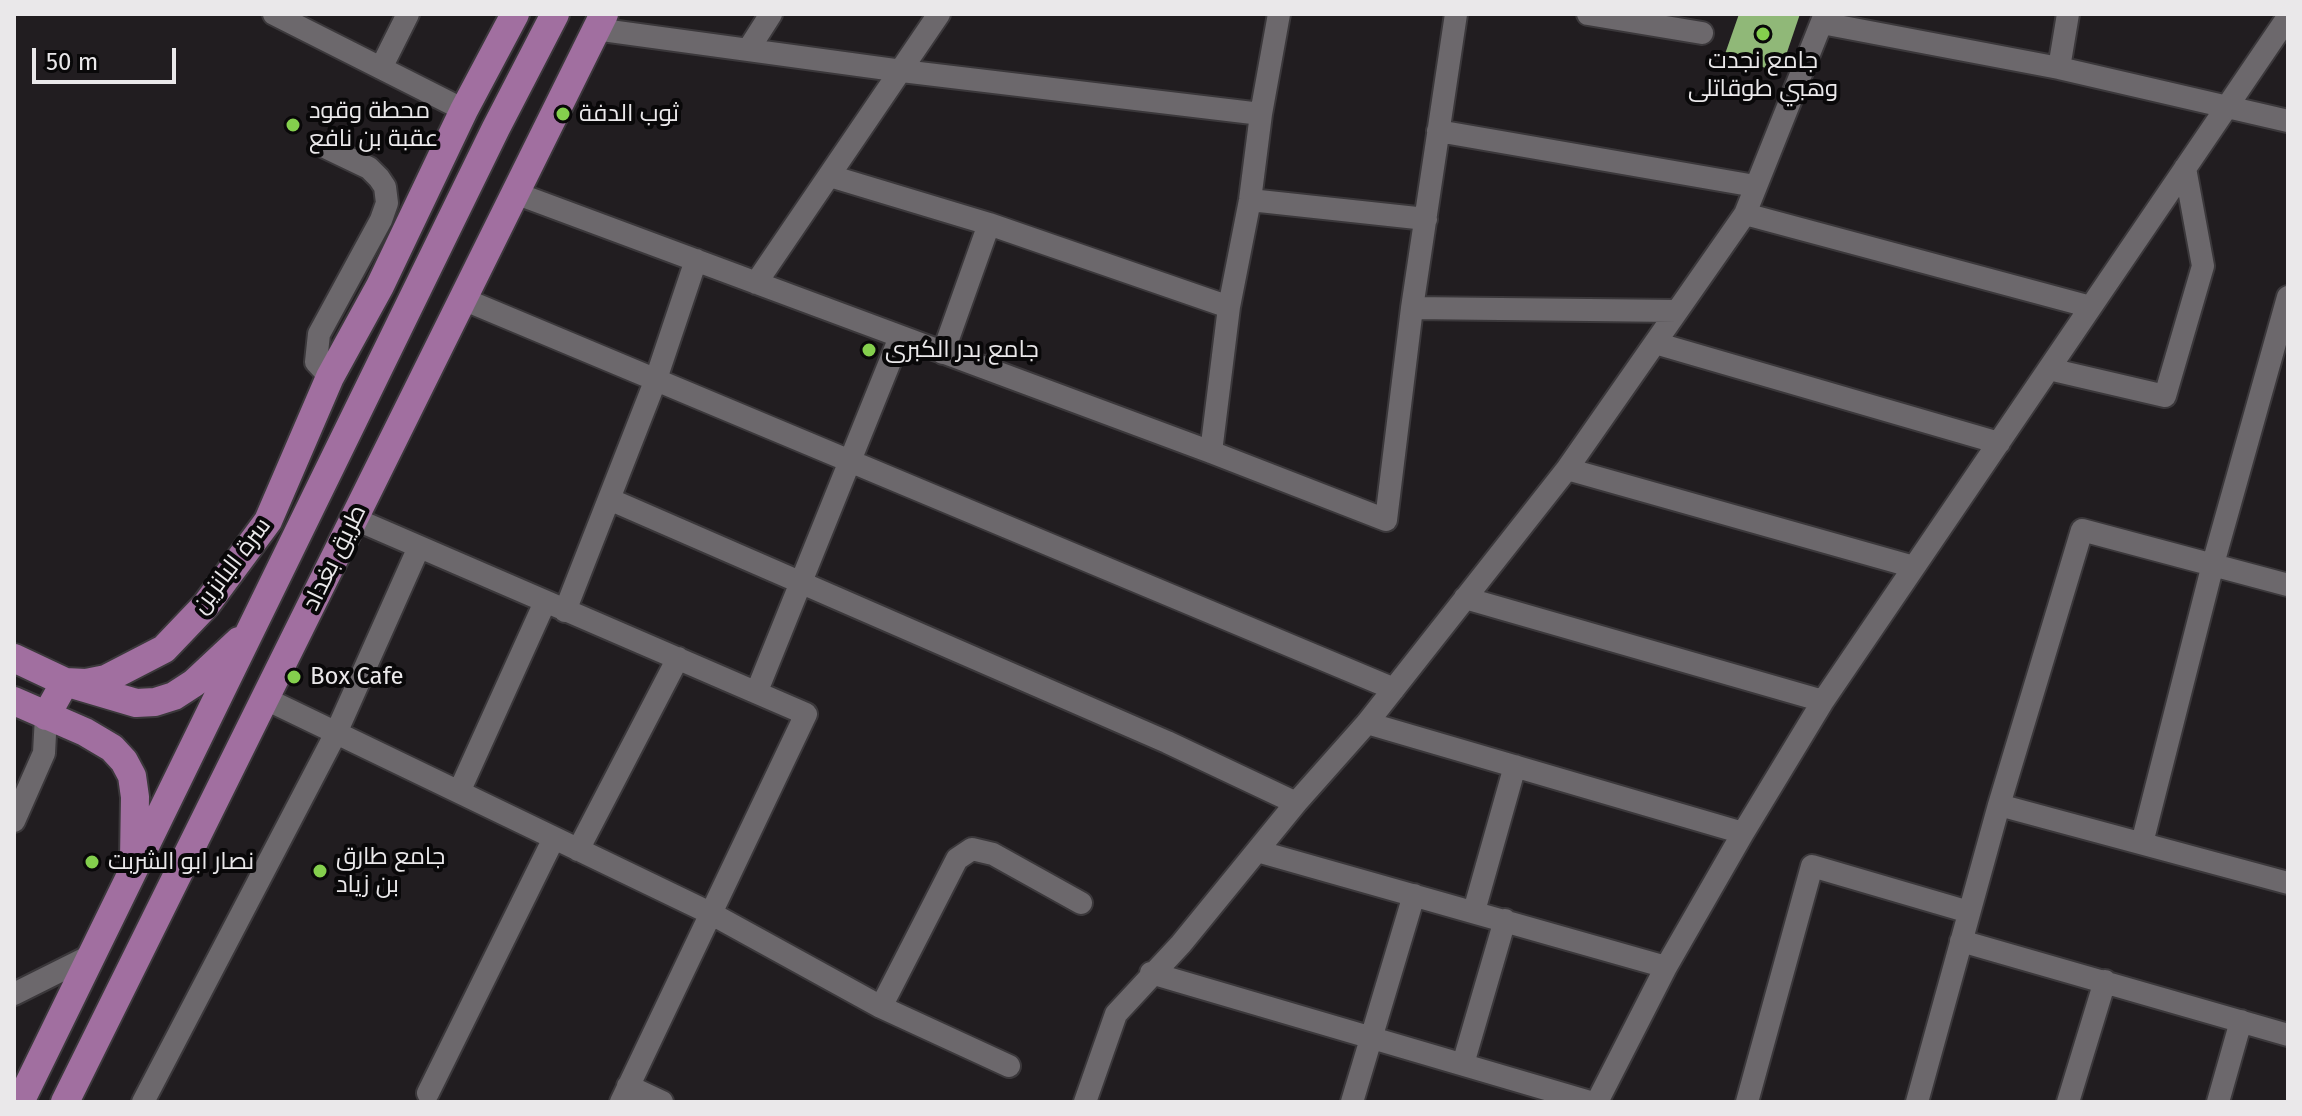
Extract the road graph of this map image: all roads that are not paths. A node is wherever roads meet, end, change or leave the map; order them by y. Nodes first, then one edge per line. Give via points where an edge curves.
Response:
1 (274, 14) edge
2 (408, 14) edge
3 (515, 14) edge
4 (555, 14) edge
5 (771, 14) edge
6 (939, 14) edge
7 (1279, 14) edge
8 (1456, 14) edge
9 (1588, 14) edge
10 (2068, 14) edge
11 (2288, 17) edge
12 (1823, 19) edge
13 (600, 22) edge
14 (1702, 33) dead end
15 (748, 50) junction
16 (493, 54) junction
17 (526, 67) junction
18 (381, 68) junction
19 (2059, 68) junction
20 (902, 71) junction
21 (2227, 105) junction
22 (1261, 114) junction
23 (461, 116) junction
24 (2288, 121) edge
25 (1438, 131) junction
26 (323, 146) dead end
27 (2185, 168) junction
28 (830, 176) junction
29 (1755, 186) junction
30 (515, 193) junction
31 (1250, 200) junction
32 (1745, 214) junction
33 (1426, 219) junction
34 (989, 224) junction
35 (696, 260) junction
36 (756, 283) junction
37 (2288, 297) edge
38 (463, 299) junction
39 (1229, 307) junction
40 (2091, 307) junction
41 (1412, 308) junction
42 (1677, 311) junction
43 (900, 337) junction
44 (1655, 343) junction
45 (943, 353) junction
46 (2049, 369) junction
47 (330, 377) junction
48 (656, 379) junction
49 (1999, 443) junction
50 (1211, 452) junction
51 (851, 460) junction
52 (1567, 469) junction
53 (609, 499) junction
54 (355, 519) junction
55 (419, 547) junction
56 (2213, 564) junction
57 (1914, 567) junction
58 (802, 583) junction
59 (2288, 585) edge
60 (1465, 598) junction
61 (555, 606) junction
62 (254, 627) junction
63 (14, 658) edge
64 (678, 658) junction
65 (65, 682) junction
66 (1394, 689) junction
67 (757, 691) junction
68 (266, 699) junction
69 (14, 701) edge
70 (1823, 701) junction
71 (46, 716) junction
72 (1367, 723) junction
73 (336, 733) junction
74 (1515, 766) junction
75 (459, 792) junction
76 (1296, 803) junction
77 (1999, 805) junction
78 (14, 821) edge
79 (1743, 833) junction
80 (554, 838) junction
81 (2142, 843) junction
82 (578, 850) junction
83 (1257, 851) junction
84 (134, 869) junction
85 (2286, 876) edge
86 (1414, 895) junction
87 (1081, 903) dead end
88 (1474, 911) junction
89 (1969, 912) junction
90 (712, 914) junction
91 (1505, 920) junction
92 (1961, 941) junction
93 (92, 955) junction
94 (1666, 967) junction
95 (1151, 973) junction
96 (2105, 981) junction
97 (14, 994) edge
98 (881, 1007) junction
99 (2241, 1021) junction
100 (2288, 1035) edge
101 (1372, 1037) junction
102 (1463, 1064) junction
103 (1009, 1066) dead end
104 (428, 1093) dead end
105 (625, 1094) edge
106 (1090, 1101) edge
107 (20, 1102) edge
108 (65, 1102) edge
109 (143, 1102) edge
110 (662, 1102) edge
111 (1352, 1102) edge
112 (1590, 1102) edge
113 (1597, 1102) edge
114 (1747, 1102) edge
115 (1917, 1102) edge
116 (2068, 1102) edge
117 (2218, 1102) edge

1 - 18 street
2 - 18 street
3 - 16 main road, سرة البانزين
4 - 17 main road, طريق بغداد
5 - 15 street
6 - 20 street
7 - 22 street
8 - 25 street
9 - 14 street
10 - 19 street
11 - 21 street
12 - 19 street
12 - 29 street
13 - 15 street
13 - 30 main road, طريق بغداد
15 - 20 street
16 - 17 main road
16 - 23 main road, سرة البانزين
17 - 62 main road, طريق بغداد
18 - 23 street
19 - 21 street
20 - 22 street
20 - 28 street
21 - 24 street
21 - 27 street
22 - 31 street
23 - 47 main road, سرة البانزين
25 - 29 street
25 - 33 street
26 - 47 street via 369,168 385,187 387,203 319,334 316,362
27 - 40 street
27 - 46 street via 2203,266 2165,396
28 - 34 street
28 - 36 street
29 - 32 street
30 - 35 street
30 - 38 main road, طريق بغداد
31 - 33 street
31 - 39 street
32 - 40 street
32 - 42 street
33 - 41 street
34 - 39 street
34 - 45 street
35 - 36 street
35 - 48 street
36 - 43 street
37 - 56 street
38 - 48 street
38 - 54 main road, طريق بغداد
39 - 50 street
40 - 46 street
41 - 42 street
41 - 50 street via 1386,520
42 - 44 street
43 - 45 street
43 - 51 street
44 - 49 street
44 - 52 street
45 - 50 street
46 - 49 street
47 - 65 main road, سرة البانزين via 268,521 206,605 164,649 130,669 106,679
48 - 51 street
48 - 53 street
49 - 57 street
51 - 58 street
51 - 66 street
52 - 57 street
52 - 60 street
53 - 58 street
53 - 61 street
54 - 55 street
54 - 68 main road, طريق بغداد
55 - 61 street
55 - 73 street
56 - 59 street
56 - 77 street via 2082,530
56 - 81 street
57 - 70 street
58 - 67 street
58 - 76 street
60 - 66 street
60 - 70 street
61 - 64 street
61 - 75 street
62 - 65 main road via 194,683 155,702 136,703
62 - 84 main road, طريق بغداد
63 - 65 main road
64 - 67 street
64 - 82 street
65 - 71 main road
66 - 72 street
67 - 90 street via 806,714
68 - 73 street
68 - 108 main road, طريق بغداد
69 - 71 main road
70 - 79 street
71 - 78 street via 44,753
71 - 84 main road via 85,732 124,761 135,797
72 - 74 street
72 - 76 street
73 - 75 street
73 - 109 street
74 - 79 street
74 - 88 street
75 - 80 street
76 - 83 street
77 - 81 street
77 - 89 street
79 - 94 street
80 - 82 street
80 - 104 street
81 - 85 street
82 - 90 street
83 - 86 street
83 - 95 street
84 - 93 main road, طريق بغداد
86 - 88 street
86 - 101 street
87 - 98 street via 993,854 972,849 957,859
88 - 91 street
89 - 92 street
89 - 114 street via 1812,866
90 - 98 street
90 - 105 street
91 - 94 street
91 - 102 street
92 - 96 street
92 - 115 street
93 - 97 street
93 - 107 main road, طريق بغداد
94 - 113 street
95 - 101 street
95 - 106 street via 1116,1014
96 - 99 street
96 - 116 street
98 - 103 street
99 - 100 street
99 - 117 street
101 - 102 street
101 - 111 street
102 - 112 street
105 - 110 street

